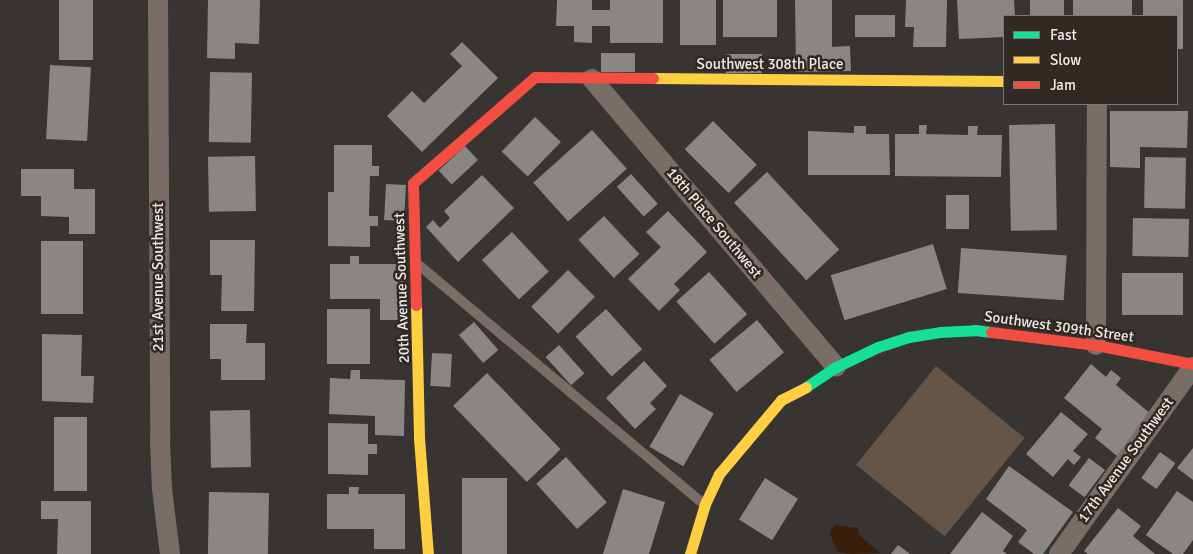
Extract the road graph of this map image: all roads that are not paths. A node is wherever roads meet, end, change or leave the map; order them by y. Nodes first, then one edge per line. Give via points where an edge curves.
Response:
1 (158, 0) edge
2 (535, 77) joint
3 (592, 78) junction
4 (1003, 81) edge
5 (1098, 105) edge
6 (416, 264) junction
7 (1096, 346) junction
8 (1193, 365) edge
9 (836, 367) junction
10 (705, 504) junction
11 (170, 554) edge
12 (428, 554) edge
13 (690, 554) edge
14 (1059, 554) edge

1 - 11 street, 21st Avenue Southwest via 160,440
2 - 3 street, Southwest 308th Place
2 - 6 street, 20th Avenue Southwest via 413,183
3 - 4 street, Southwest 308th Place
3 - 9 street, 18th Place Southwest
5 - 7 street
6 - 10 lane
6 - 12 street, 20th Avenue Southwest via 419,438
7 - 8 street, Southwest 309th Street
7 - 9 street, Southwest 309th Street via 1006,333 940,332 878,347
8 - 14 street, 17th Avenue Southwest
9 - 10 street, Southwest 309th Street via 781,400 719,474
10 - 13 street, Southwest 309th Street

